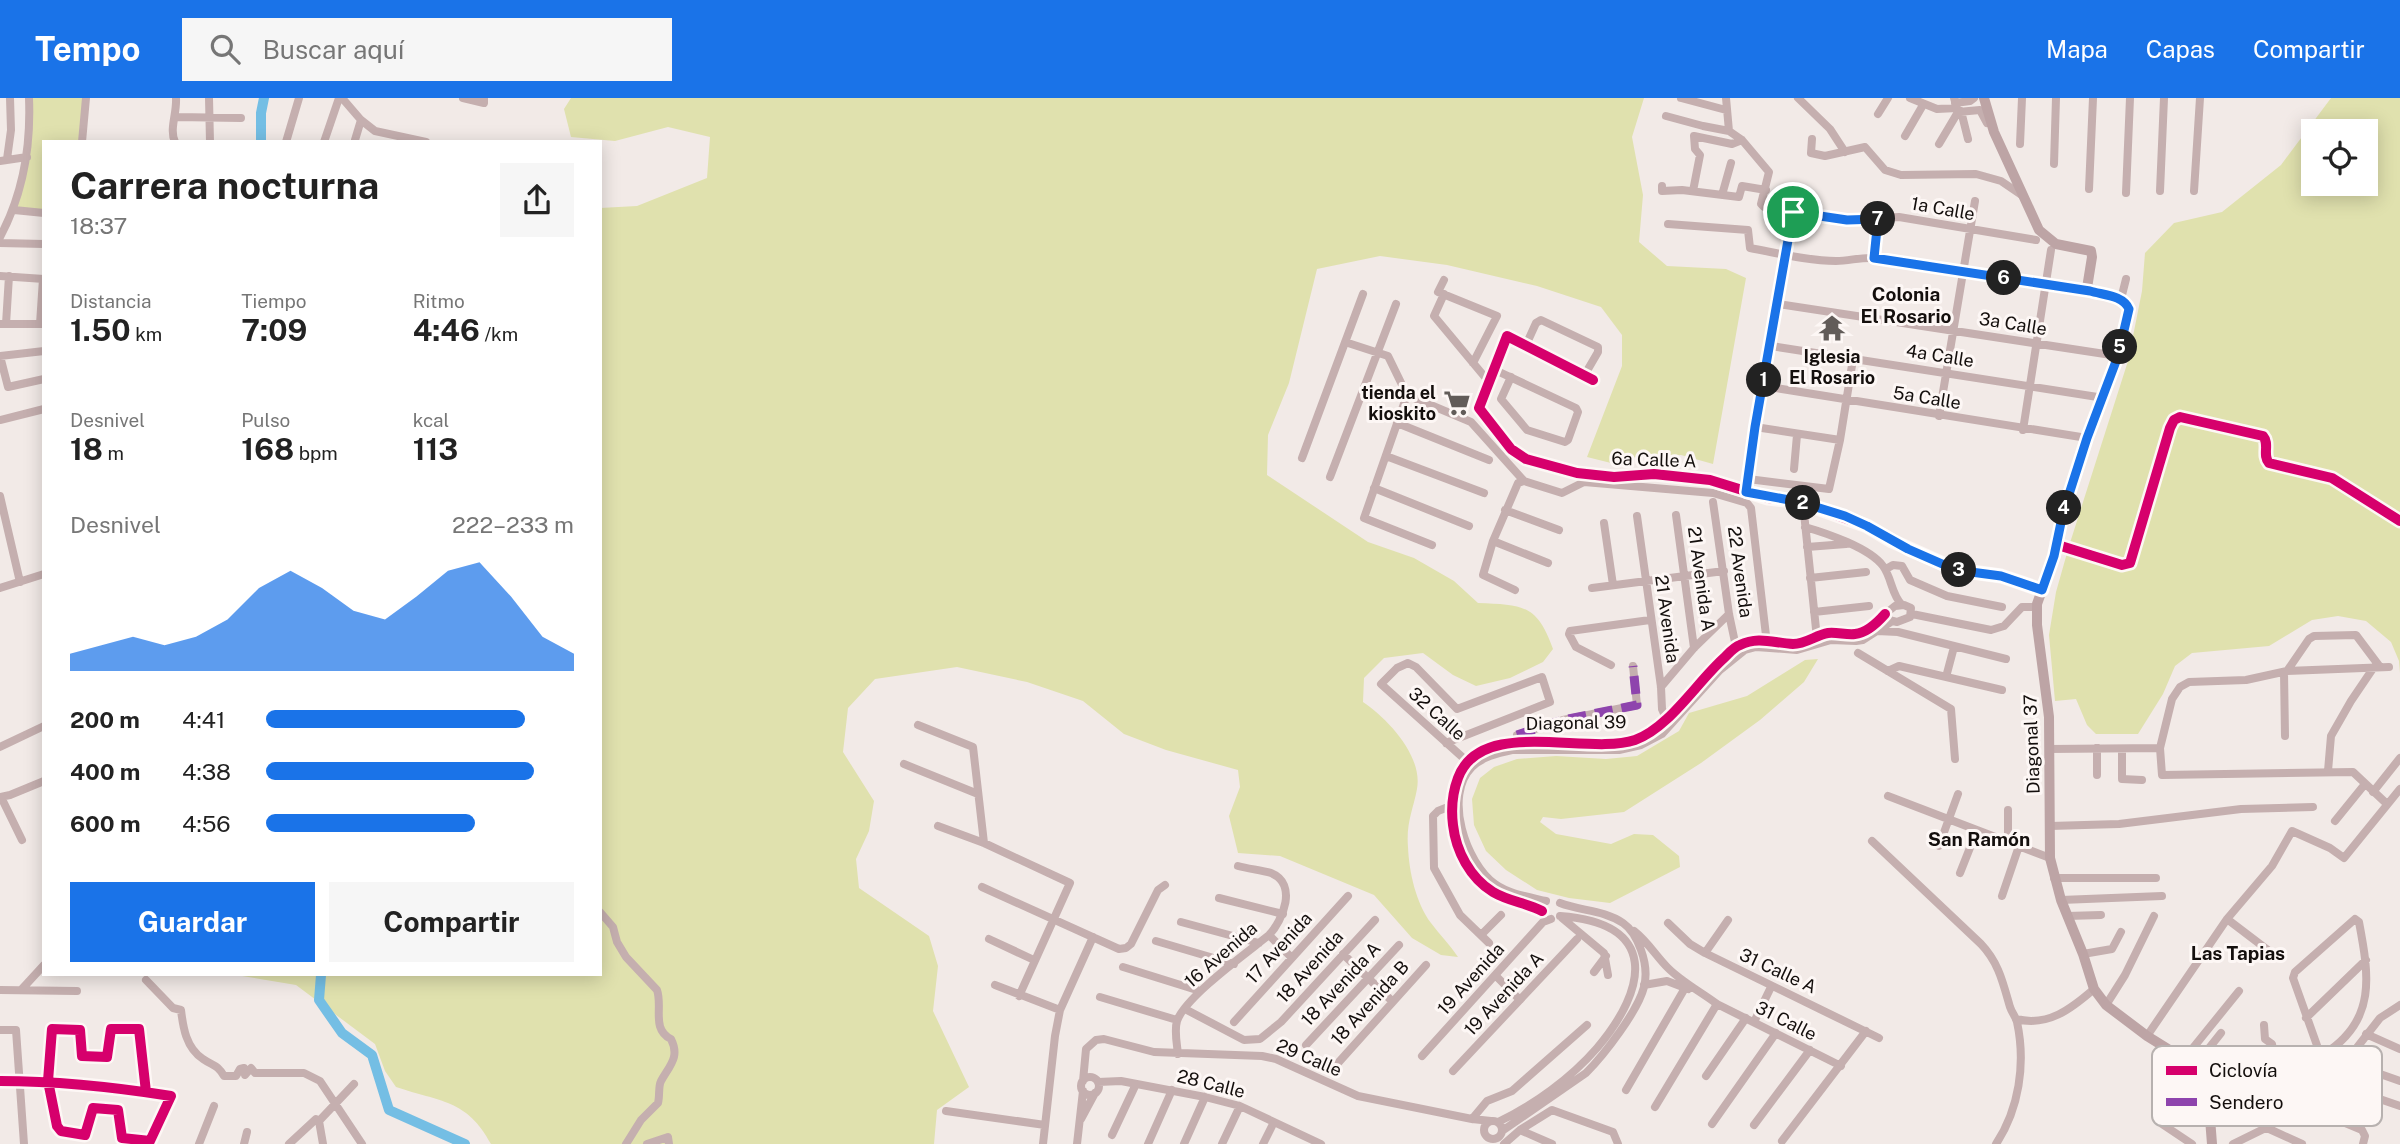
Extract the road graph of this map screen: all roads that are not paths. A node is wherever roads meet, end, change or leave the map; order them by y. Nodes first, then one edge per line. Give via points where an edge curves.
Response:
1 (10, 98) edge
2 (29, 98) edge
3 (86, 98) edge
4 (176, 98) edge
5 (209, 98) edge
6 (299, 98) edge
7 (340, 98) edge
8 (463, 98) edge
9 (484, 98) edge
10 (1681, 98) edge
11 (1726, 98) edge
12 (1798, 98) edge
13 (1888, 98) edge
14 (1910, 98) edge
15 (1974, 98) edge
16 (1984, 98) edge
17 (2022, 98) edge
18 (2056, 98) edge
19 (2093, 98) edge
20 (2130, 98) edge
21 (2164, 98) edge
22 (2200, 98) edge
23 (1923, 105) junction
24 (1957, 106) edge
25 (1726, 110) junction
26 (1878, 114) dead end
27 (209, 116) junction
28 (1666, 116) dead end
29 (176, 117) junction
30 (241, 118) dead end
31 (361, 120) junction
32 (1992, 127) junction
33 (1729, 131) junction
34 (1905, 136) dead end
35 (396, 139) edge
36 (1812, 139) dead end
37 (1968, 139) dead end
38 (82, 140) edge
39 (174, 140) edge
40 (210, 140) edge
41 (287, 140) edge
42 (325, 140) edge
43 (355, 140) dead end
44 (1742, 140) junction
45 (1939, 144) dead end
46 (2020, 144) dead end
47 (1845, 152) junction
48 (27, 157) junction
49 (4, 160) edge
50 (1731, 163) dead end
51 (2054, 164) dead end
52 (1662, 186) dead end
53 (2089, 189) dead end
54 (1766, 190) junction
55 (1693, 191) junction
56 (2160, 191) dead end
57 (2194, 191) dead end
58 (2126, 192) dead end
59 (1722, 195) junction
60 (2025, 198) junction
61 (1975, 201) dead end
62 (15, 210) junction
63 (1793, 212) junction
64 (42, 213) edge
65 (1878, 219) junction
66 (1668, 224) dead end
67 (1971, 230) junction
68 (0, 240) edge
69 (2036, 240) dead end
70 (42, 244) edge
71 (2051, 250) dead end
72 (1786, 255) junction
73 (1874, 258) junction
74 (1964, 272) junction
75 (4, 276) edge
76 (42, 279) edge
77 (2126, 279) dead end
78 (1444, 280) dead end
79 (2046, 285) junction
80 (2090, 291) junction
81 (1363, 294) dead end
82 (1444, 294) junction
83 (2121, 299) junction
84 (1396, 304) dead end
85 (1778, 304) junction
86 (3, 324) edge
87 (42, 324) edge
88 (1952, 330) junction
89 (1345, 341) junction
90 (2036, 344) junction
91 (1526, 345) junction
92 (1771, 345) junction
93 (42, 351) edge
94 (1378, 352) junction
95 (0, 356) edge
96 (2118, 356) junction
97 (1853, 359) junction
98 (1473, 363) junction
99 (1495, 370) junction
100 (1947, 373) junction
101 (1584, 376) junction
102 (1511, 377) junction
103 (42, 379) edge
104 (1593, 380) dead end
105 (1489, 382) junction
106 (1763, 386) junction
107 (2030, 387) junction
108 (1407, 395) junction
109 (2104, 398) junction
110 (1847, 401) junction
111 (42, 410) edge
112 (1939, 415) junction
113 (0, 420) edge
114 (1397, 423) junction
115 (1755, 427) junction
116 (2023, 430) junction
117 (1797, 435) junction
118 (2087, 438) junction
119 (1840, 440) junction
120 (1386, 456) junction
121 (1302, 458) dead end
122 (1489, 460) dead end
123 (1794, 469) dead end
124 (1330, 477) dead end
125 (1748, 479) junction
126 (1524, 481) junction
127 (1374, 488) junction
128 (1746, 492) junction
129 (1484, 493) dead end
130 (0, 496) edge
131 (1713, 502) dead end
132 (1505, 510) junction
133 (1804, 513) dead end
134 (1676, 515) dead end
135 (1637, 516) dead end
136 (2400, 521) edge
137 (1604, 523) dead end
138 (1469, 526) dead end
139 (1805, 527) junction
140 (1559, 530) dead end
141 (1493, 541) junction
142 (2057, 542) junction
143 (1849, 544) junction
144 (1432, 545) dead end
145 (1807, 547) junction
146 (1548, 563) dead end
147 (1886, 570) junction
148 (1724, 571) junction
149 (1866, 572) dead end
150 (42, 576) edge
151 (1684, 577) junction
152 (1810, 578) junction
153 (20, 582) junction
154 (1645, 582) junction
155 (1613, 585) junction
156 (0, 588) edge
157 (1592, 588) dead end
158 (1515, 590) dead end
159 (2042, 590) junction
160 (1902, 605) junction
161 (1869, 606) dead end
162 (2002, 607) dead end
163 (2037, 607) junction
164 (1814, 612) junction
165 (1887, 612) junction
166 (1729, 614) junction
167 (1907, 618) junction
168 (1650, 620) junction
169 (1891, 622) junction
170 (1815, 629) dead end
171 (1877, 631) junction
172 (1895, 632) junction
173 (1907, 634) junction
174 (1768, 644) junction
175 (1736, 647) junction
176 (1954, 647) junction
177 (1694, 648) junction
178 (1858, 653) dead end
179 (2006, 659) dead end
180 (1611, 665) dead end
181 (1633, 666) dead end
182 (2381, 667) junction
183 (1888, 671) junction
184 (2285, 671) junction
185 (1946, 677) junction
186 (1661, 687) junction
187 (2002, 690) dead end
188 (1669, 721) junction
189 (918, 725) dead end
190 (42, 727) edge
191 (1539, 728) junction
192 (1517, 735) dead end
193 (2285, 736) dead end
194 (1541, 742) junction
195 (1446, 743) junction
196 (0, 747) edge
197 (2049, 748) junction
198 (2097, 748) junction
199 (2122, 748) junction
200 (2160, 748) junction
201 (2400, 758) edge
202 (1955, 759) dead end
203 (904, 764) dead end
204 (1470, 764) junction
205 (2329, 771) junction
206 (2097, 775) dead end
207 (2142, 780) dead end
208 (42, 782) edge
209 (2365, 784) junction
210 (2400, 789) edge
211 (2373, 792) junction
212 (978, 794) junction
213 (1958, 794) dead end
214 (1888, 796) dead end
215 (0, 797) edge
216 (2387, 804) junction
217 (1455, 805) junction
218 (2313, 807) dead end
219 (2008, 810) dead end
220 (1949, 819) junction
221 (2335, 821) dead end
222 (938, 826) dead end
223 (2050, 826) junction
224 (1977, 830) junction
225 (22, 840) dead end
226 (1872, 841) dead end
227 (2008, 841) junction
228 (984, 843) junction
229 (1939, 846) dead end
230 (2019, 846) junction
231 (2050, 858) junction
232 (1238, 866) dead end
233 (1960, 873) dead end
234 (2054, 878) junction
235 (2156, 878) dead end
236 (1165, 886) dead end
237 (982, 887) dead end
238 (1348, 896) dead end
239 (2002, 896) dead end
240 (2162, 896) dead end
241 (1219, 898) dead end
242 (2061, 900) junction
243 (1546, 901) junction
244 (1560, 903) junction
245 (602, 914) edge
246 (1283, 914) junction
247 (1501, 915) dead end
248 (2101, 915) dead end
249 (2067, 916) junction
250 (2154, 916) dead end
251 (1550, 917) junction
252 (2227, 919) junction
253 (1054, 920) junction
254 (1376, 920) dead end
255 (1728, 920) dead end
256 (1181, 922) dead end
257 (1668, 923) dead end
258 (1626, 925) junction
259 (2121, 932) dead end
260 (1269, 935) junction
261 (1481, 935) junction
262 (1093, 937) junction
263 (989, 939) dead end
264 (1577, 939) dead end
265 (1156, 941) dead end
266 (1259, 943) junction
267 (1489, 943) dead end
268 (1399, 945) dead end
269 (1705, 953) junction
270 (1343, 954) junction
271 (2083, 954) junction
272 (2273, 954) dead end
273 (1606, 956) junction
274 (1292, 958) junction
275 (1034, 960) junction
276 (2366, 960) junction
277 (1234, 964) junction
278 (1426, 965) dead end
279 (42, 967) edge
280 (1123, 967) dead end
281 (1594, 972) dead end
282 (1495, 975) junction
283 (1608, 975) dead end
284 (1368, 978) junction
285 (146, 980) dead end
286 (995, 985) dead end
287 (1644, 985) junction
288 (1771, 987) junction
289 (1685, 988) junction
290 (21, 989) junction
291 (2094, 989) junction
292 (0, 990) edge
293 (77, 990) dead end
294 (2239, 990) dead end
295 (1200, 991) junction
296 (1019, 996) junction
297 (1100, 997) dead end
298 (1520, 1000) junction
299 (1392, 1001) junction
300 (1717, 1004) junction
301 (2106, 1005) junction
302 (2399, 1007) edge
303 (1185, 1009) junction
304 (1060, 1010) junction
305 (2016, 1018) junction
306 (2306, 1018) junction
307 (1177, 1020) junction
308 (1750, 1020) junction
309 (1234, 1022) dead end
310 (1587, 1025) dead end
311 (2264, 1025) dead end
312 (0, 1030) edge
313 (1866, 1031) junction
314 (2350, 1031) junction
315 (1776, 1033) junction
316 (2221, 1033) dead end
317 (2366, 1034) junction
318 (2147, 1036) junction
319 (1879, 1038) dead end
320 (1306, 1045) dead end
321 (2163, 1046) edge
322 (2194, 1046) edge
323 (2210, 1046) edge
324 (2272, 1046) edge
325 (2317, 1046) edge
326 (2333, 1046) edge
327 (2356, 1046) edge
328 (2357, 1046) edge
329 (2400, 1049) edge
330 (1810, 1050) junction
331 (1178, 1054) junction
332 (1422, 1056) dead end
333 (1085, 1058) junction
334 (1338, 1063) dead end
335 (1841, 1066) junction
336 (1453, 1071) dead end
337 (2382, 1075) edge
338 (1706, 1076) dead end
339 (0, 1081) edge
340 (21, 1081) junction
341 (48, 1081) junction
342 (1083, 1081) junction
343 (2400, 1081) edge
344 (354, 1084) dead end
345 (1133, 1084) junction
346 (1097, 1086) junction
347 (1172, 1090) junction
348 (1626, 1090) dead end
349 (1083, 1091) junction
350 (146, 1092) junction
351 (1205, 1097) junction
352 (2382, 1100) edge
353 (335, 1102) junction
354 (1484, 1104) junction
355 (214, 1106) dead end
356 (1240, 1106) junction
357 (2400, 1106) edge
358 (1655, 1107) dead end
359 (946, 1111) dead end
360 (1472, 1119) junction
361 (319, 1121) junction
362 (1080, 1122) junction
363 (1274, 1122) junction
364 (1712, 1124) dead end
365 (1045, 1125) junction
366 (1754, 1125) dead end
367 (2165, 1126) edge
368 (2212, 1126) edge
369 (2271, 1126) edge
370 (2352, 1126) edge
371 (2267, 1128) junction
372 (1520, 1130) junction
373 (1498, 1131) edge
374 (247, 1132) dead end
375 (2255, 1133) junction
376 (1112, 1135) dead end
377 (1485, 1137) edge
378 (1301, 1140) edge
379 (1617, 1140) edge
380 (1782, 1141) dead end
381 (24, 1144) edge
382 (199, 1144) edge
383 (244, 1144) edge
384 (289, 1144) edge
385 (323, 1144) edge
386 (362, 1144) edge
387 (626, 1144) edge
388 (647, 1144) edge
389 (669, 1144) edge
390 (1043, 1144) edge
391 (1077, 1144) edge
392 (1148, 1144) edge
393 (1184, 1144) edge
394 (1222, 1144) edge
395 (1262, 1144) edge
396 (1321, 1144) edge
397 (1552, 1144) edge
398 (1996, 1144) edge
399 (2192, 1144) edge
400 (2213, 1144) edge
401 (2233, 1144) edge
402 (2242, 1144) edge
403 (2302, 1144) edge
404 (2363, 1144) edge

1 - 49 street via 11,130
2 - 48 street
3 - 38 street
4 - 29 street
5 - 27 street
6 - 41 street
7 - 31 street
7 - 42 street
8 - 9 street via 484,103
10 - 25 street
11 - 25 street
12 - 47 street via 1830,129
13 - 26 street
14 - 23 street
15 - 24 street
16 - 32 main road
17 - 46 street
18 - 51 street
19 - 53 street
20 - 58 street
21 - 56 street
22 - 57 street
23 - 24 street via 1949,110
23 - 34 street
24 - 32 street via 1980,110
24 - 37 street
24 - 45 street
25 - 33 street
27 - 29 street
27 - 30 street
27 - 40 street
28 - 33 street
29 - 39 street
31 - 35 street
31 - 43 street
32 - 60 main road
33 - 44 street
36 - 47 street via 1811,153
44 - 54 street via 1769,172
44 - 55 street via 1732,144 1694,136 1700,155
47 - 60 street via 1867,148 1885,170 1900,175 1982,175 2001,181
48 - 49 street
48 - 62 street
50 - 59 street
52 - 55 street via 1662,191
54 - 59 street via 1742,186 1739,197
54 - 63 street, 1a Calle via 1762,206
55 - 59 street
60 - 80 main road via 2044,236 2056,244 2091,251
61 - 67 street
62 - 64 street
62 - 68 street
63 - 65 street, 1a Calle via 1847,220
63 - 72 street
65 - 67 street, 1a Calle via 1899,217
65 - 73 street
66 - 72 street via 1748,230 1750,248
67 - 69 street, 1a Calle
67 - 74 street
68 - 70 street
71 - 79 street
72 - 73 street via 1838,261
72 - 85 street
73 - 74 street
74 - 79 street
74 - 88 street
75 - 76 street
75 - 86 street
77 - 83 street
78 - 82 street via 1438,292
79 - 80 street
79 - 90 street
80 - 83 main road
81 - 89 street
82 - 98 street via 1434,316
82 - 98 street via 1497,316
83 - 96 main road, Diagonal 37 via 2129,309
84 - 94 street
85 - 88 street, 3a Calle
85 - 92 street
86 - 87 street
88 - 90 street, 3a Calle
88 - 100 street
89 - 94 street
89 - 121 street
90 - 96 street, 3a Calle
90 - 107 street
91 - 99 street via 1507,336
91 - 101 street
91 - 101 street via 1541,320 1598,347
92 - 97 street, 4a Calle
92 - 106 street
93 - 95 street
94 - 108 street via 1388,356
94 - 124 street
95 - 103 street via 7,387
96 - 109 main road, Diagonal 37
97 - 100 street, 4a Calle
97 - 110 street
98 - 105 street
99 - 102 street
99 - 105 street
100 - 107 street, 4a Calle
100 - 112 street
101 - 104 street
102 - 102 street via 1576,408 1569,440 1527,429 1501,399
105 - 128 street, 6a Calle A via 1479,408 1511,449 1526,459 1577,473 1710,480
106 - 110 street, 5a Calle
106 - 115 street
107 - 109 street, 4a Calle
107 - 116 street
108 - 114 street
108 - 126 street via 1471,422
109 - 118 main road, Diagonal 37
110 - 112 street, 5a Calle
110 - 119 street
111 - 113 street
112 - 116 street, 5a Calle
114 - 120 street
114 - 122 street
115 - 117 street
115 - 125 street
116 - 118 street, 5a Calle
117 - 119 street
117 - 123 street
118 - 142 main road, Diagonal 37
119 - 125 street via 1831,487
120 - 127 street
120 - 129 street
125 - 128 street
126 - 132 street via 1518,483
126 - 174 street via 1562,493 1584,482 1713,493 1747,503
127 - 138 street
127 - 144 street via 1364,518
128 - 159 street, 6a Calle A via 1845,516 1945,566 2001,576
130 - 153 street
131 - 148 street, 22 Avenida
132 - 140 street
132 - 141 street
133 - 139 street
134 - 151 street, 21 Avenida A
135 - 154 street, 21 Avenida
136 - 142 street via 2332,478 2269,463 2263,436 2177,418 2170,428 2130,563 2122,565
137 - 155 street
139 - 143 street
139 - 145 street
141 - 146 street
141 - 158 street via 1483,575
142 - 159 main road, Diagonal 37
143 - 145 street
143 - 147 street
145 - 152 street
147 - 160 street
147 - 162 street via 1902,566 1910,580 1947,596
147 - 165 street
148 - 151 street
148 - 166 street, 22 Avenida
149 - 152 street
150 - 153 street
151 - 154 street
151 - 177 street, 21 Avenida A
152 - 164 street
153 - 156 street
154 - 155 street
154 - 168 street, 21 Avenida
155 - 157 street
159 - 163 main road, Diagonal 37
160 - 165 street, Diagonal 39
160 - 167 street via 1911,608
161 - 164 street
163 - 167 street via 2022,607 2004,626 1991,631
163 - 197 main road, Diagonal 37
164 - 170 street
165 - 169 street via 1885,619
165 - 174 street, Diagonal 39 via 1855,634 1830,633 1793,644
166 - 175 street, 22 Avenida
166 - 177 street
167 - 169 street
167 - 172 street
167 - 173 street
168 - 180 street via 1570,632 1576,647
168 - 186 street, 21 Avenida
169 - 171 street, Diagonal 39
171 - 172 street
171 - 174 street, Diagonal 39 via 1856,641 1831,640 1797,650
172 - 173 street
173 - 176 street
174 - 175 street, Diagonal 39 via 1754,640
174 - 188 street, Diagonal 39 via 1737,654
175 - 188 street, Diagonal 39 via 1714,666
176 - 179 street
176 - 185 street
177 - 186 street
178 - 183 street
181 - 191 street via 1637,705
182 - 184 street
182 - 184 street via 2356,635 2318,635 2309,639
182 - 205 street via 2351,701 2331,736
183 - 185 street via 1899,666
183 - 202 street via 1951,709
184 - 193 street
184 - 200 street via 2246,680 2200,680 2180,687 2172,699
185 - 187 street
186 - 188 street, 21 Avenida via 1662,709
188 - 194 street, Diagonal 39 via 1630,741
188 - 204 street, Diagonal 39 via 1651,741 1631,748 1511,750
189 - 212 street via 973,747
190 - 196 street
191 - 192 street
191 - 194 street
194 - 204 street, Diagonal 39 via 1495,747
195 - 195 street, 32 Calle via 1381,684 1397,668 1408,663 1416,667 1457,709 1542,677 1550,702
195 - 204 street, 32 Calle
197 - 198 street
197 - 223 main road, Diagonal 37
198 - 199 street
198 - 206 street
199 - 200 street
199 - 207 street via 2122,778
200 - 205 street via 2165,776
201 - 211 street
203 - 212 street
204 - 217 street via 1456,782
205 - 209 street via 2353,772
208 - 215 street
209 - 211 street
209 - 221 street
210 - 216 street
211 - 216 street
212 - 228 street
213 - 220 street
214 - 220 street
215 - 225 street
216 - 252 street via 2344,858 2292,831 2272,866
217 - 243 street via 1466,845 1483,872 1509,891
217 - 251 street via 1458,848 1477,878 1492,891
217 - 261 street via 1435,813 1433,868 1460,915
218 - 223 street
219 - 227 street
220 - 224 street
220 - 229 street
222 - 228 street
223 - 231 main road, Diagonal 37
224 - 227 street
224 - 233 street
226 - 305 street via 1992,955
227 - 230 street
228 - 253 street via 1070,883
230 - 231 street
230 - 239 street
231 - 234 main road, Diagonal 37
232 - 246 street via 1280,879 1286,896
234 - 235 street
234 - 242 main road, Diagonal 37
236 - 262 street via 1158,890 1139,932 1126,948
237 - 253 street
238 - 274 street, 17 Avenida
240 - 242 street
241 - 246 street
242 - 249 main road, Diagonal 37
243 - 244 street, 31 Calle
243 - 251 street
244 - 251 street via 1563,910
244 - 258 street, 31 Calle via 1599,912
245 - 387 street via 626,957 657,990 659,1026 676,1050 660,1082 658,1103
246 - 260 street, 16 Avenida
247 - 261 street
248 - 249 street
249 - 271 main road, Diagonal 37
250 - 301 street
251 - 273 street via 1567,920
251 - 282 street, 19 Avenida
251 - 373 street via 1598,922 1617,931 1634,956 1635,987 1610,1031 1580,1065
252 - 272 street
252 - 318 street
253 - 262 street
253 - 275 street
254 - 270 street, 18 Avenida
255 - 269 street
256 - 266 street
257 - 269 street, 31 Calle A
258 - 287 street via 1644,958
258 - 300 street, 31 Calle via 1646,940 1679,978
259 - 271 street via 2112,949
260 - 266 street, 16 Avenida
260 - 274 street
261 - 267 street
262 - 304 street
263 - 275 street
264 - 298 street, 19 Avenida A
265 - 277 street
266 - 277 street, 16 Avenida
268 - 284 street, 18 Avenida A
269 - 288 street, 31 Calle A
270 - 284 street
270 - 303 street, 18 Avenida via 1260,1039 1244,1040
271 - 291 main road, Diagonal 37
273 - 281 street
273 - 283 street
274 - 309 street, 17 Avenida
275 - 296 street
276 - 306 street
276 - 306 street via 2359,922 2351,920 2295,972 2294,985
276 - 314 street via 2362,1014
277 - 295 street, 16 Avenida
278 - 299 street, 18 Avenida B
279 - 290 street
280 - 295 street
282 - 298 street
282 - 332 street, 19 Avenida
284 - 299 street
284 - 320 street, 18 Avenida A
285 - 353 street via 173,1008 181,1010 188,1044 224,1076 236,1076 244,1068 245,1075 251,1068 255,1073 304,1073 320,1081
286 - 296 street
287 - 289 street, 31 Calle via 1661,981
287 - 373 street via 1640,998 1591,1068
288 - 308 street
288 - 313 street, 31 Calle A
289 - 300 street, 31 Calle
289 - 348 street
290 - 292 street
290 - 293 street
291 - 301 main road, Diagonal 37
291 - 305 street via 2059,1015 2035,1021
294 - 322 street
295 - 303 street, 16 Avenida
296 - 304 street
297 - 307 street
298 - 336 street, 19 Avenida A
299 - 334 street, 18 Avenida B
300 - 308 street, 31 Calle
300 - 358 street
301 - 318 main road, Diagonal 37
302 - 317 street via 2380,1018
303 - 307 street, 16 Avenida
304 - 365 street
305 - 398 street via 2020,1056 2017,1097
306 - 325 street
307 - 331 street
308 - 315 street, 31 Calle
308 - 338 street
310 - 354 street via 1512,1091
311 - 324 street via 2265,1039
312 - 340 street via 16,1030
313 - 319 street, 31 Calle A
313 - 335 street
314 - 326 street
314 - 327 street
315 - 330 street, 31 Calle
315 - 364 street
316 - 323 street
317 - 328 street
317 - 329 street
318 - 321 main road, Diagonal 37
330 - 335 street, 31 Calle
330 - 366 street
331 - 333 street, 29 Calle via 1104,1040 1092,1042
331 - 360 street, 29 Calle via 1276,1059 1358,1096
333 - 342 street
333 - 346 street
335 - 380 street
337 - 343 street
339 - 340 street
340 - 341 street
340 - 381 street
341 - 350 street
341 - 350 street via 52,1029 80,1030 82,1056 107,1057 111,1029 139,1029
341 - 350 street via 57,1126 61,1131 85,1135 93,1108 118,1110 122,1138 150,1141 171,1096
342 - 346 street via 1090,1078
342 - 349 street
344 - 353 street
345 - 346 street, 28 Calle
345 - 347 street, 28 Calle
345 - 376 street
346 - 349 street via 1089,1095
346 - 362 street
347 - 351 street, 28 Calle
347 - 392 street
349 - 362 street
351 - 356 street, 28 Calle
351 - 393 street
352 - 357 street
353 - 361 street
353 - 386 street
354 - 360 street
354 - 373 street
355 - 382 street
356 - 363 street, 28 Calle
356 - 394 street
359 - 365 street
360 - 373 street, 29 Calle
360 - 377 street
361 - 384 street
361 - 385 street
362 - 391 street
363 - 378 street, 28 Calle
363 - 395 street
365 - 390 street
367 - 399 street
368 - 400 main road, Diagonal 37
369 - 371 street
370 - 404 street via 2362,1130
371 - 375 street
371 - 403 street
372 - 373 street
372 - 379 street via 1546,1112 1557,1111 1613,1132
372 - 397 street
373 - 377 street via 1491,1139
373 - 377 street via 1486,1123
374 - 383 street
375 - 401 street
375 - 402 street
378 - 396 street, 28 Calle
388 - 389 street via 662,1137 668,1137

